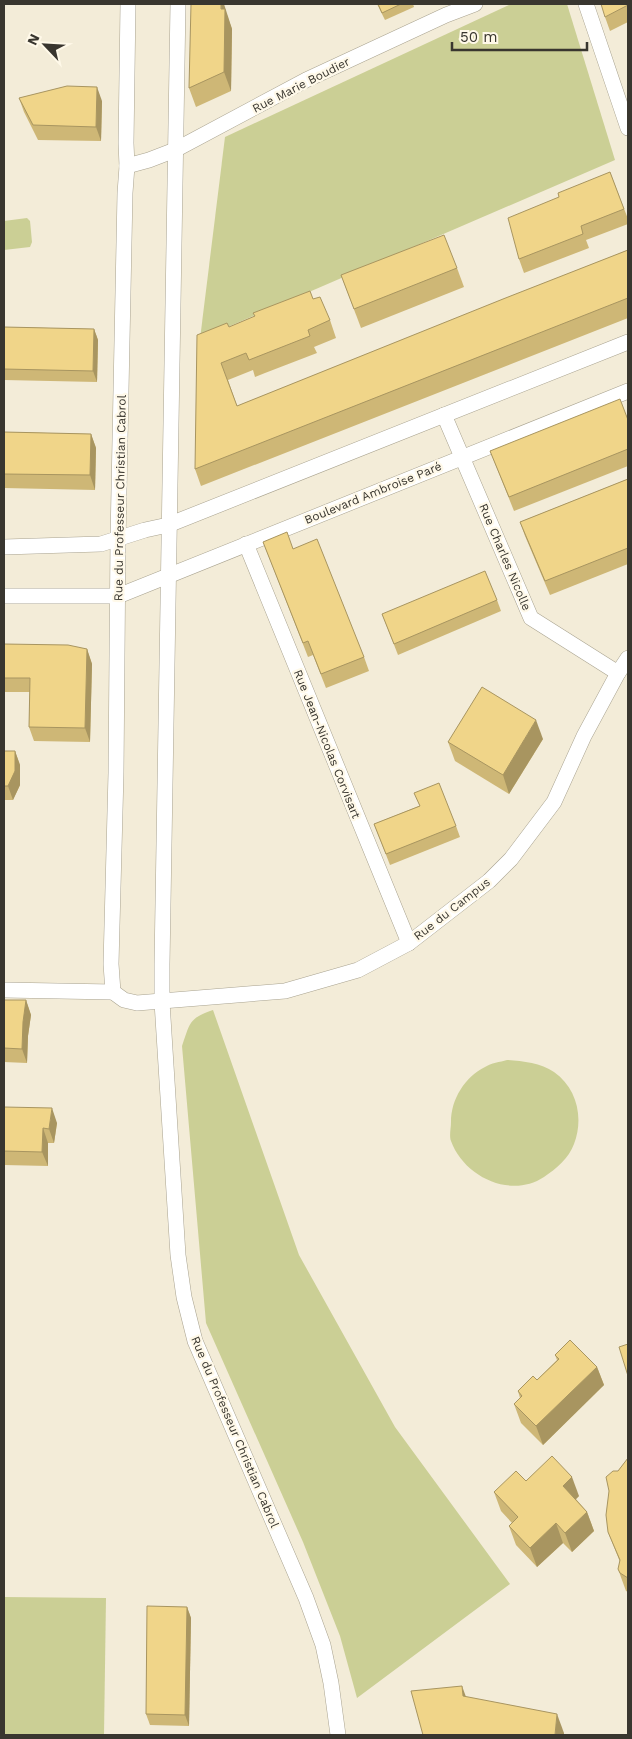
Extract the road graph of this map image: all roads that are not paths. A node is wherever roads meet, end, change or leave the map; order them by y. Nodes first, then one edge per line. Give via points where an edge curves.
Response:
1 (128, 4) edge
2 (178, 4) edge
3 (475, 4) edge
4 (586, 4) edge
5 (444, 9) edge
6 (628, 128) edge
7 (175, 150) junction
8 (127, 166) junction
9 (628, 342) edge
10 (628, 391) edge
11 (444, 415) junction
12 (462, 458) junction
13 (168, 525) junction
14 (118, 539) junction
15 (246, 544) junction
16 (4, 547) edge
17 (168, 576) junction
18 (4, 596) edge
19 (118, 596) junction
20 (628, 658) edge
21 (618, 673) junction
22 (409, 943) junction
23 (4, 990) edge
24 (112, 992) junction
25 (162, 1002) junction
26 (338, 1735) edge

1 - 8 street, Rue du Professeur Christian Cabrol
2 - 7 street, Rue du Professeur Christian Cabrol
3 - 5 street, Rue Marie Boudier
4 - 6 street
5 - 7 street, Rue Marie Boudier
7 - 8 street, Rue Marie Boudier
7 - 13 street, Rue du Professeur Christian Cabrol
8 - 14 street, Rue du Professeur Christian Cabrol
9 - 11 street
10 - 12 street, Boulevard Ambroise Paré
11 - 12 street, Rue Charles Nicolle
11 - 13 street
12 - 15 street, Boulevard Ambroise Paré
12 - 21 street, Rue Charles Nicolle via 532,618
13 - 14 street
13 - 17 street, Rue du Professeur Christian Cabrol
14 - 16 street via 101,544
14 - 19 street, Rue du Professeur Christian Cabrol
15 - 17 street, Boulevard Ambroise Paré
15 - 22 street, Rue Jean-Nicolas Corvisart
17 - 19 street, Boulevard Ambroise Paré
17 - 25 street, Rue du Professeur Christian Cabrol
18 - 19 street
19 - 24 street, Rue du Professeur Christian Cabrol
20 - 21 street, Rue du Campus
21 - 22 street, Rue du Campus via 554,802 511,859 489,881
22 - 25 street, Rue du Campus via 358,970 285,991
23 - 24 street
24 - 25 street, Rue du Campus via 137,1003
25 - 26 street, Rue du Professeur Christian Cabrol via 178,1255 194,1342 306,1598 323,1645

